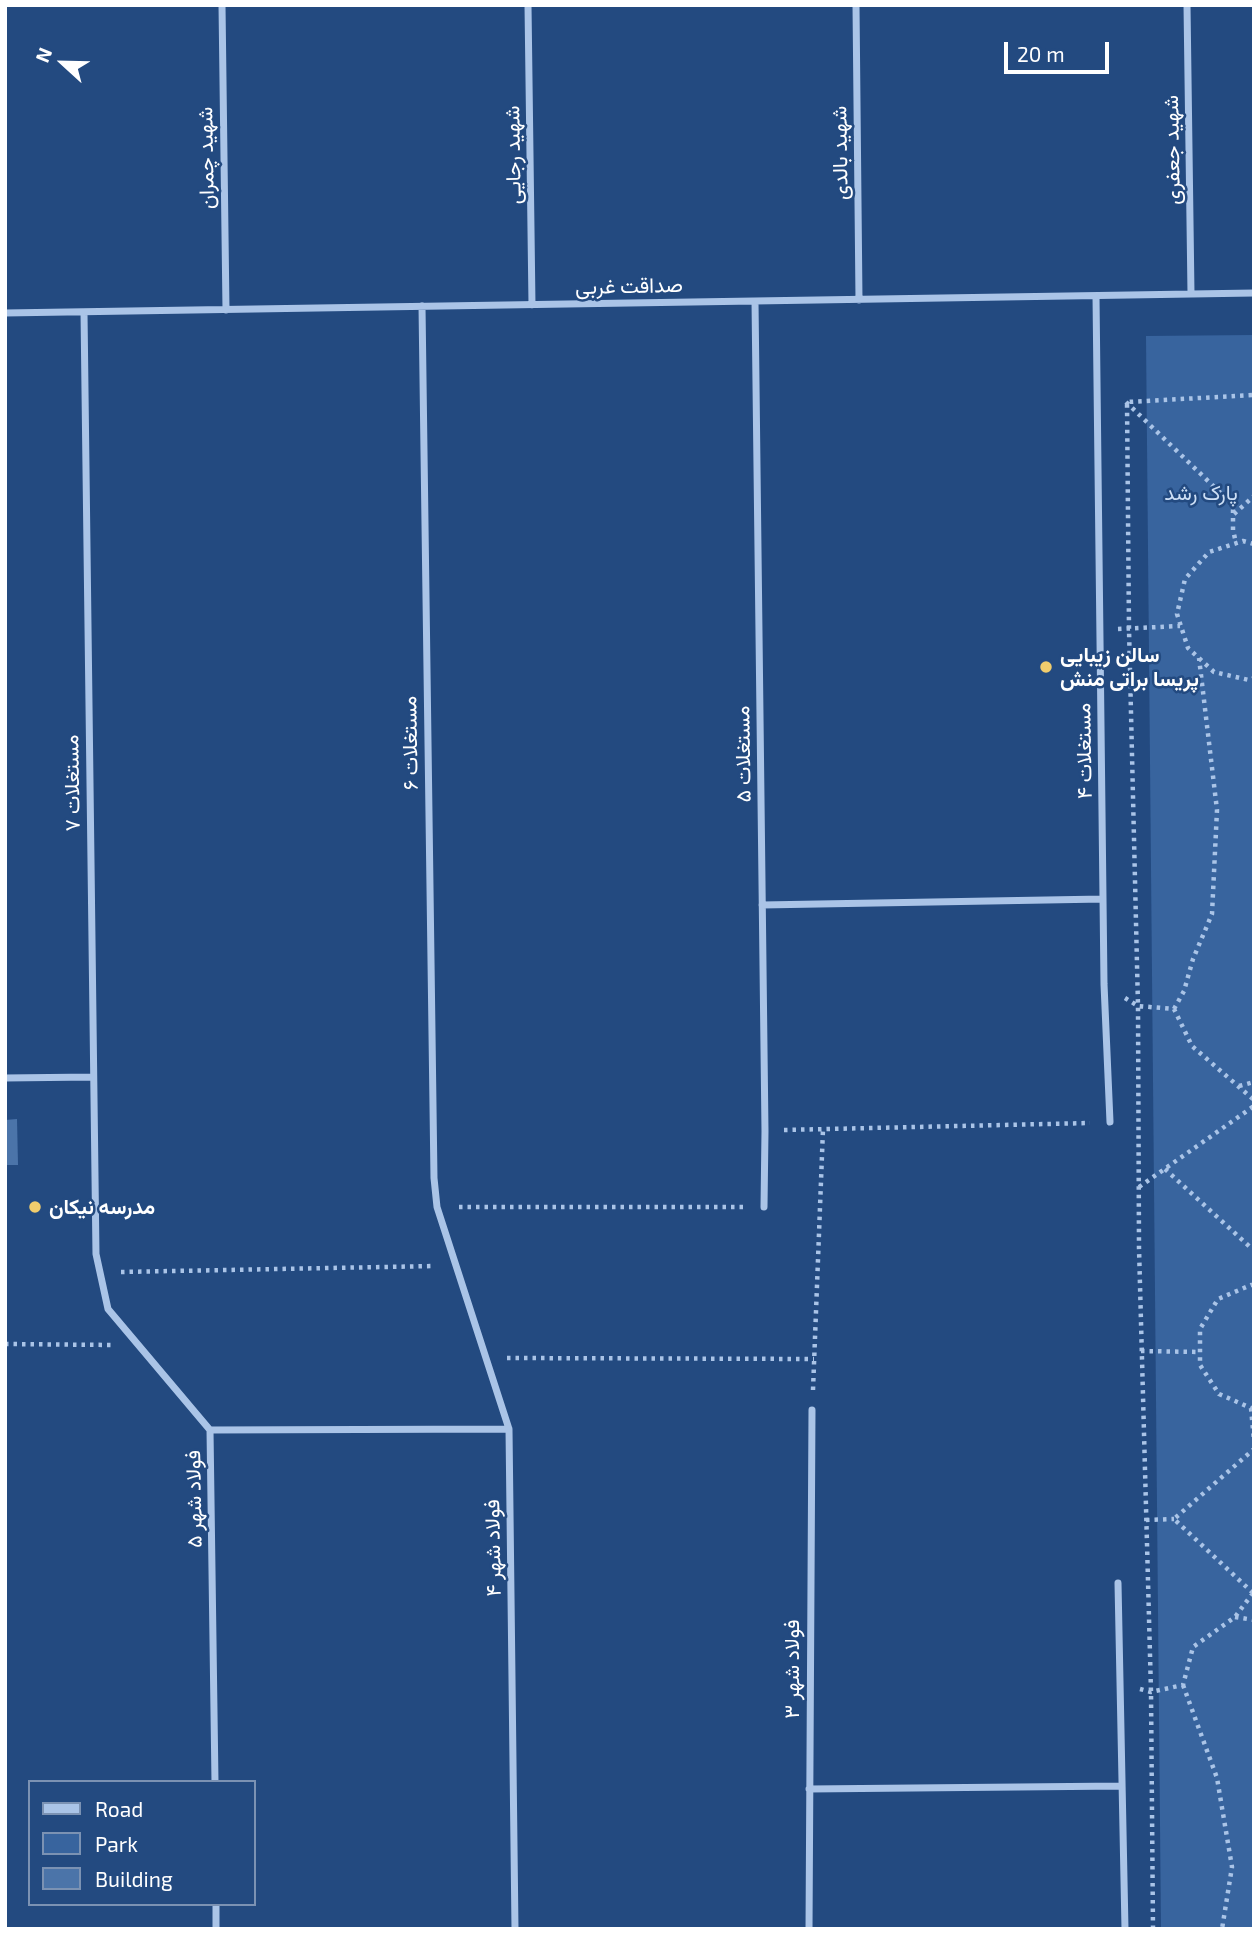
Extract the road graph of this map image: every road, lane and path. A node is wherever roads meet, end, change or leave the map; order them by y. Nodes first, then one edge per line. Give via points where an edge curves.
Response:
1 (222, 5) edge
2 (528, 5) edge
3 (856, 5) edge
4 (1188, 5) edge
5 (1254, 293) edge
6 (1191, 294) junction
7 (1096, 296) junction
8 (859, 300) junction
9 (755, 302) junction
10 (532, 305) junction
11 (422, 306) junction
12 (226, 310) junction
13 (84, 312) junction
14 (5, 313) edge
15 (1254, 395) edge
16 (1127, 402) junction
17 (1097, 405) junction
18 (1254, 496) edge
19 (1233, 514) junction
20 (1236, 543) junction
21 (1254, 544) edge
22 (1181, 626) junction
23 (1100, 629) junction
24 (1129, 629) junction
25 (1199, 658) junction
26 (1254, 678) edge
27 (1103, 899) junction
28 (762, 905) junction
29 (1104, 984) junction
30 (1138, 1006) junction
31 (1174, 1009) junction
32 (93, 1077) junction
33 (5, 1078) edge
34 (1254, 1082) edge
35 (1238, 1086) junction
36 (1254, 1100) edge
37 (1254, 1106) edge
38 (1110, 1122) joint
39 (824, 1129) junction
40 (765, 1131) junction
41 (1165, 1169) junction
42 (434, 1178) joint
43 (1139, 1187) junction
44 (438, 1207) junction
45 (764, 1207) joint
46 (1254, 1245) edge
47 (96, 1254) joint
48 (457, 1266) junction
49 (100, 1272) junction
50 (1254, 1285) edge
51 (5, 1344) edge
52 (138, 1346) junction
53 (1141, 1351) junction
54 (1200, 1352) junction
55 (486, 1358) junction
56 (814, 1359) junction
57 (1252, 1408) edge
58 (812, 1410) joint
59 (509, 1429) junction
60 (210, 1430) junction
61 (1254, 1441) edge
62 (1254, 1449) edge
63 (1174, 1519) junction
64 (1146, 1520) junction
65 (1118, 1583) dead end
66 (1253, 1592) edge
67 (1235, 1617) junction
68 (1254, 1619) edge
69 (1119, 1682) junction
70 (1183, 1685) junction
71 (1151, 1692) junction
72 (215, 1780) edge
73 (1122, 1786) junction
74 (809, 1789) junction
75 (216, 1906) edge
76 (216, 1929) edge
77 (515, 1929) edge
78 (809, 1929) edge
79 (1125, 1929) edge
80 (1153, 1929) edge
81 (1222, 1929) edge

1 - 12 street, شهید چمران
2 - 10 street, شهید رجایی
3 - 8 street, شهید بالدی
4 - 6 street, شهید جعفری
5 - 6 street, صداقت غربی
6 - 7 street, صداقت غربی
7 - 8 street, صداقت غربی
7 - 17 street, مستغلات ۴
8 - 9 street, صداقت غربی
9 - 10 street, صداقت غربی
9 - 28 street, مستغلات ۵
10 - 11 street, صداقت غربی
11 - 12 street, صداقت غربی
11 - 42 street, مستغلات ۶
12 - 13 street, صداقت غربی
13 - 14 street, صداقت غربی
13 - 32 street, مستغلات ۷
15 - 16 path
16 - 17 path
16 - 19 path via 1233,505
16 - 24 path
17 - 23 street, مستغلات ۴
18 - 19 path
19 - 20 path
20 - 21 path
20 - 22 path via 1209,552 1185,579 1177,614
22 - 24 path
22 - 25 path via 1188,648
23 - 24 path
23 - 27 street, مستغلات ۴
24 - 30 path
25 - 26 path via 1214,672
25 - 31 path via 1217,810 1212,914
27 - 28 street
27 - 29 street, مستغلات ۴
28 - 40 street, مستغلات ۵
29 - 30 path
29 - 38 street, مستغلات ۴
30 - 31 path
30 - 43 path
31 - 35 path via 1192,1046
32 - 33 street
32 - 47 street, مستغلات ۷
34 - 35 path
35 - 36 path
37 - 41 path
38 - 39 path
39 - 40 path
39 - 56 path
40 - 45 street, مستغلات ۵
41 - 43 path
41 - 46 path via 1250,1247
42 - 44 street, فولاد شهر ۴
43 - 53 path
44 - 45 path
44 - 48 street, فولاد شهر ۴
47 - 49 street, فولاد شهر ۵
48 - 49 path
48 - 55 street, فولاد شهر ۴
49 - 52 street, فولاد شهر ۵ via 108,1309
50 - 54 path via 1219,1299 1200,1329
51 - 52 path
52 - 60 street, فولاد شهر ۵
53 - 54 path
53 - 64 path
54 - 57 path via 1200,1365 1219,1394
55 - 56 path
55 - 59 street, فولاد شهر ۴
56 - 58 path
57 - 61 path
58 - 74 street, فولاد شهر ۳
59 - 60 street
59 - 77 street, فولاد شهر ۴
60 - 72 street, فولاد شهر ۵
62 - 63 path
63 - 64 path
63 - 66 path
64 - 71 path
65 - 69 street
66 - 67 path
67 - 68 path
67 - 70 path via 1193,1647
69 - 71 path
69 - 73 street
70 - 71 path
70 - 81 path via 1217,1778 1224,1816 1231,1867
71 - 80 path
73 - 74 street
73 - 79 street
74 - 78 street, فولاد شهر ۳
75 - 76 street

